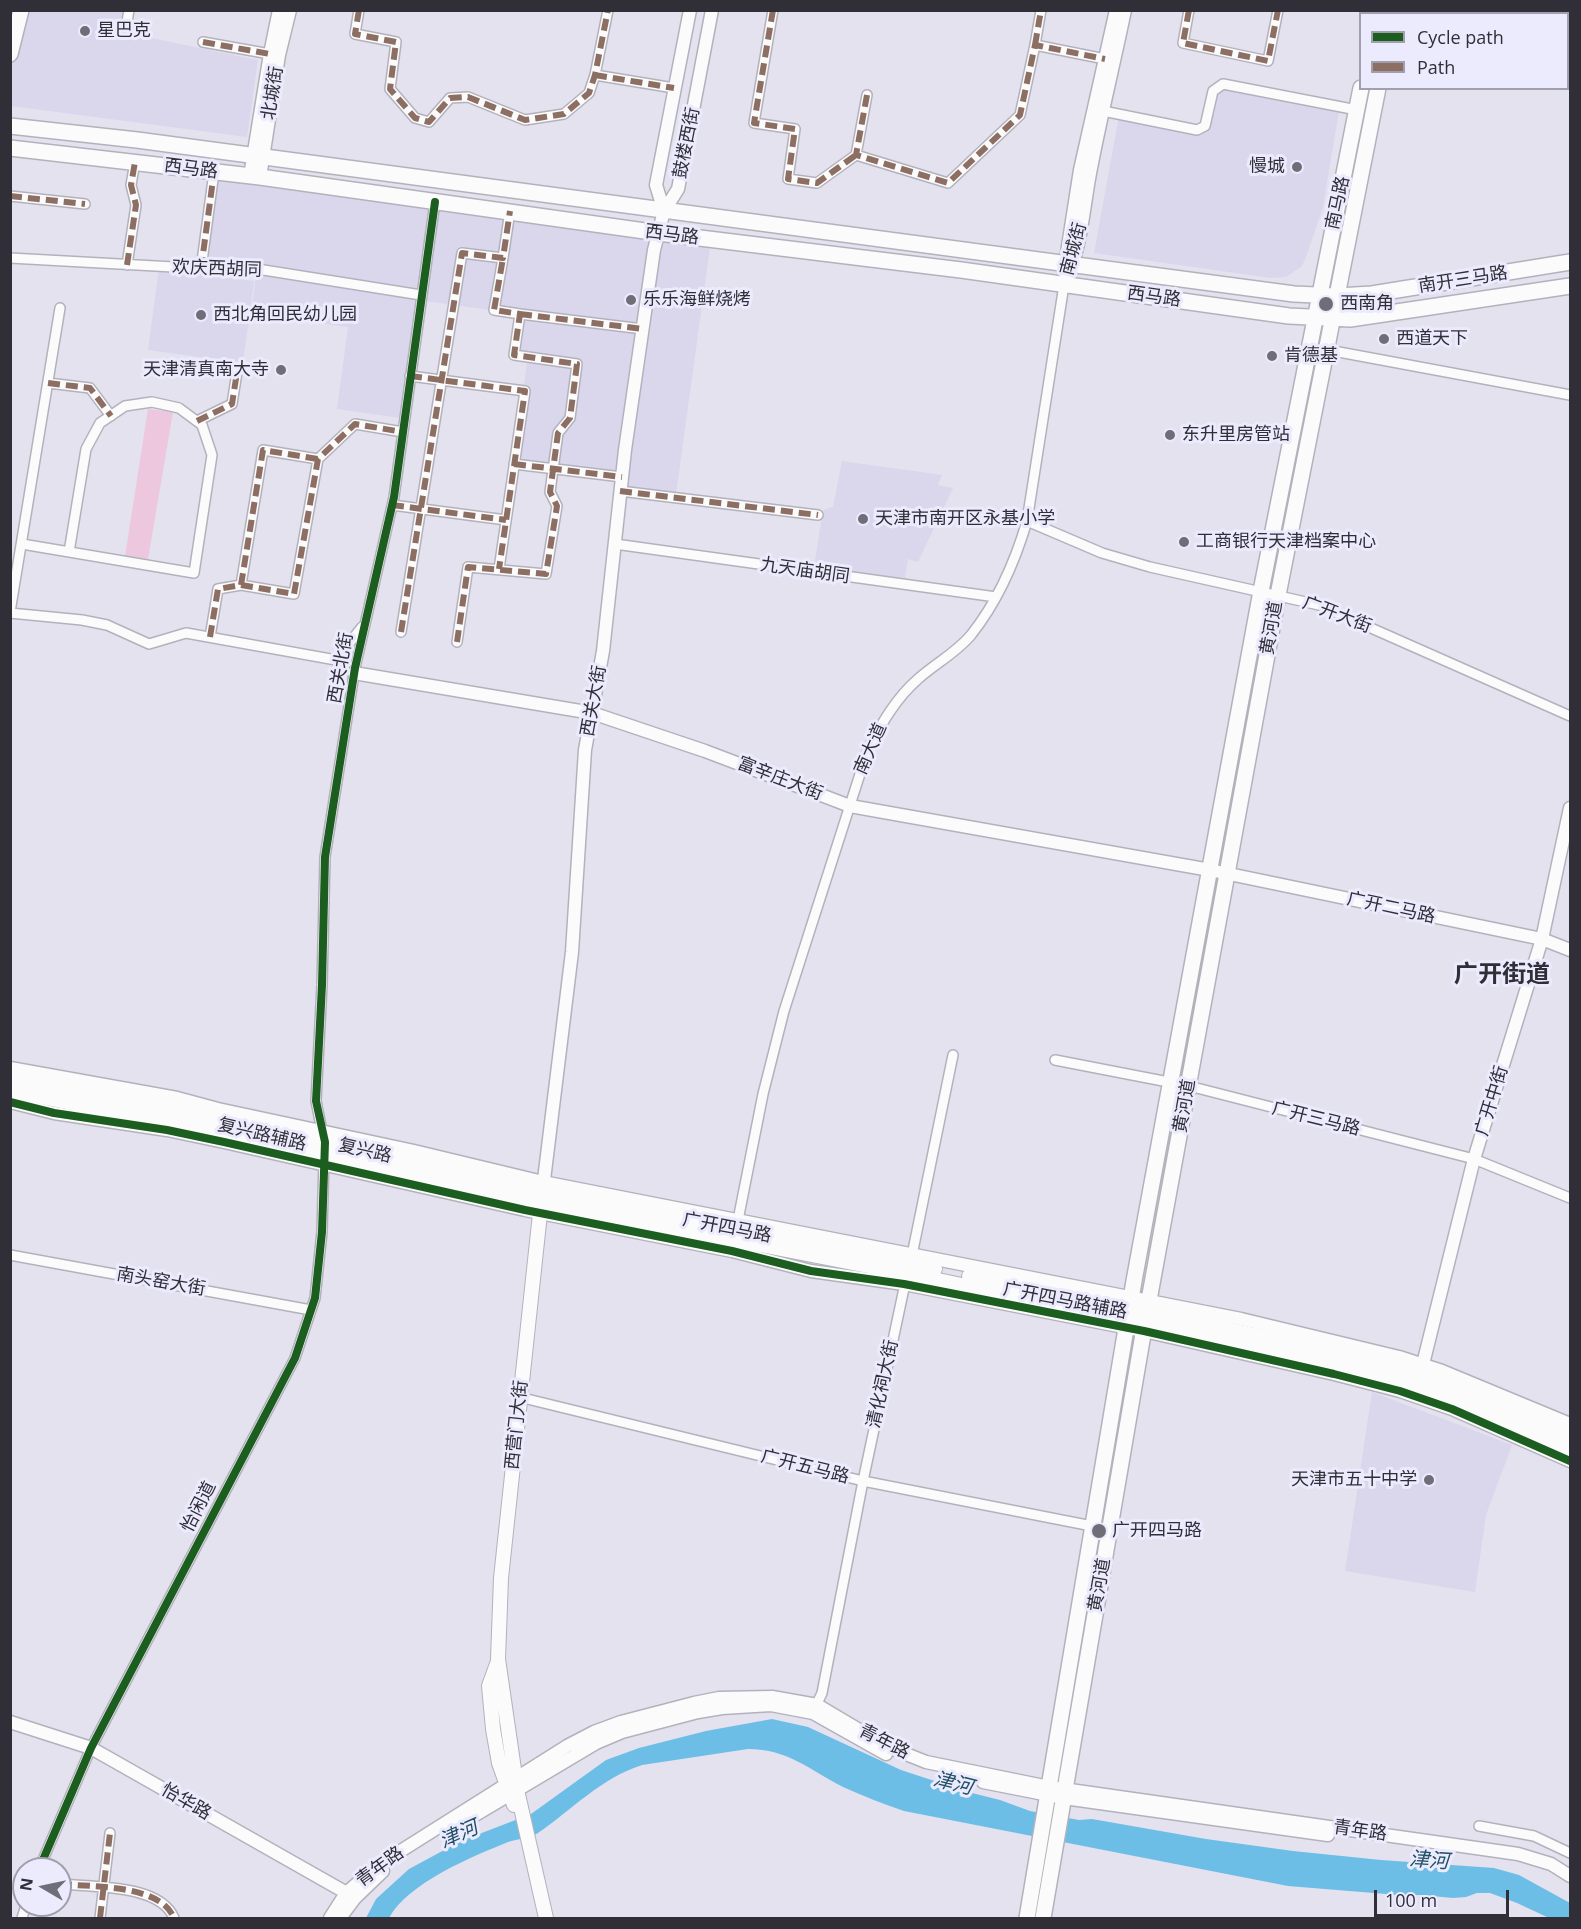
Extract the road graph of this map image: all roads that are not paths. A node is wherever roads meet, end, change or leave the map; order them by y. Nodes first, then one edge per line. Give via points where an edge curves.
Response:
1 (21, 10) edge
2 (129, 10) edge
3 (279, 10) edge
4 (290, 10) edge
5 (359, 10) edge
6 (608, 10) edge
7 (690, 10) edge
8 (712, 10) edge
9 (773, 10) edge
10 (1041, 10) edge
11 (1116, 10) edge
12 (1125, 10) edge
13 (1189, 10) edge
14 (1278, 10) edge
15 (126, 28) dead end
16 (203, 42) dead end
17 (1035, 45) junction
18 (10, 54) edge
19 (270, 54) junction
20 (1105, 59) junction
21 (595, 75) junction
22 (674, 88) junction
23 (1361, 90) edge
24 (1378, 90) edge
25 (867, 95) dead end
26 (1357, 110) junction
27 (1103, 111) junction
28 (10, 126) edge
29 (10, 148) edge
30 (856, 155) junction
31 (258, 157) junction
32 (135, 162) junction
33 (214, 171) junction
34 (255, 177) junction
35 (10, 196) edge
36 (435, 202) junction
37 (85, 204) dead end
38 (510, 211) junction
39 (664, 211) junction
40 (659, 233) junction
41 (10, 258) edge
42 (503, 258) junction
43 (1570, 262) edge
44 (1069, 264) junction
45 (127, 265) junction
46 (201, 269) junction
47 (1064, 285) junction
48 (1570, 286) edge
49 (422, 295) junction
50 (1318, 296) junction
51 (1338, 296) junction
52 (60, 308) dead end
53 (520, 314) junction
54 (1314, 318) junction
55 (1334, 319) junction
56 (643, 329) junction
57 (1328, 350) junction
58 (237, 372) dead end
59 (410, 376) junction
60 (443, 381) junction
61 (48, 383) junction
62 (1570, 395) edge
63 (111, 416) junction
64 (197, 421) junction
65 (403, 432) junction
66 (318, 459) junction
67 (514, 464) junction
68 (553, 470) junction
69 (622, 477) junction
70 (620, 491) junction
71 (392, 505) junction
72 (422, 509) junction
73 (818, 515) dead end
74 (506, 520) junction
75 (1027, 520) junction
76 (22, 544) junction
77 (615, 544) junction
78 (69, 552) junction
79 (499, 569) junction
80 (241, 585) junction
81 (1261, 591) junction
82 (1278, 596) junction
83 (996, 597) junction
84 (10, 613) edge
85 (364, 625) junction
86 (401, 632) dead end
87 (210, 637) junction
88 (457, 642) dead end
89 (354, 673) junction
90 (592, 713) junction
91 (1570, 716) edge
92 (850, 806) junction
93 (1570, 808) edge
94 (1210, 870) junction
95 (1228, 874) junction
96 (1542, 939) junction
97 (1570, 950) edge
98 (953, 1055) dead end
99 (1055, 1060) dead end
100 (10, 1068) edge
101 (10, 1080) edge
102 (1172, 1083) junction
103 (1189, 1086) junction
104 (10, 1091) edge
105 (10, 1102) edge
106 (324, 1148) junction
107 (1474, 1159) junction
108 (542, 1197) junction
109 (1570, 1198) edge
110 (735, 1235) junction
111 (10, 1255) edge
112 (908, 1269) junction
113 (311, 1310) junction
114 (1128, 1313) junction
115 (1146, 1316) junction
116 (1418, 1380) junction
117 (519, 1397) junction
118 (1570, 1424) edge
119 (1570, 1437) edge
120 (1570, 1450) edge
121 (1570, 1461) edge
122 (863, 1481) junction
123 (1092, 1526) junction
124 (815, 1709) junction
125 (10, 1722) edge
126 (91, 1748) junction
127 (514, 1791) junction
128 (1048, 1796) junction
129 (1063, 1799) junction
130 (1479, 1826) dead end
131 (110, 1833) dead end
132 (527, 1846) junction
133 (1570, 1853) edge
134 (44, 1857) edge
135 (1570, 1876) edge
136 (1570, 1884) edge
137 (72, 1885) edge
138 (103, 1887) junction
139 (351, 1895) junction
140 (100, 1918) edge
141 (174, 1918) edge
142 (330, 1918) edge
143 (340, 1918) edge
144 (540, 1918) edge
145 (546, 1918) edge
146 (1027, 1918) edge
147 (1043, 1918) edge

1 - 18 main road
2 - 15 street
3 - 19 street, 北城街
4 - 31 street, 北城街
5 - 21 street via 355,34 396,42 390,89 414,118 429,122 450,98 468,97 525,120 564,114 590,93
6 - 21 street
7 - 22 street, 鼓楼西街
8 - 39 street, 鼓楼西街 via 678,189
9 - 30 street via 754,123 795,129 788,179 817,183
10 - 17 street
11 - 20 street, 南城街
12 - 27 street, 南城街
13 - 14 street via 1184,44 1268,61
16 - 19 street
17 - 20 street
17 - 30 street via 1020,115 948,183
19 - 31 street, 北城街
20 - 44 street, 南城街 via 1080,170
21 - 22 street
22 - 39 street, 鼓楼西街 via 656,185
23 - 26 main road, 南马路
24 - 51 main road, 南马路
25 - 30 street
26 - 27 street via 1223,84 1213,91 1205,126 1197,130
26 - 50 main road, 南马路
27 - 44 street, 南城街
28 - 31 main road, 西马路
29 - 32 main road, 西马路
31 - 34 street, 北城街
31 - 39 main road, 西马路
32 - 33 main road, 西马路
32 - 45 street via 131,185 136,205
33 - 34 main road, 西马路
33 - 46 street
34 - 36 main road, 西马路
35 - 37 street
36 - 38 main road, 西马路
36 - 49 street, 西关北街
38 - 40 main road, 西马路
38 - 42 street
39 - 40 street, 西关大街
39 - 44 main road, 西马路
40 - 47 main road, 西马路
40 - 56 street, 西关大街
41 - 45 street, 欢庆西胡同
42 - 53 street via 494,310
42 - 60 street via 462,253
43 - 51 main road, 南开三马路
44 - 47 street, 南城街
44 - 50 main road, 西马路
45 - 46 street, 欢庆西胡同
46 - 49 street, 欢庆西胡同 via 251,268
47 - 54 main road, 西马路
47 - 75 street, 南大道
48 - 55 main road, 南开三马路
49 - 59 street, 西关北街
50 - 51 main road, 南开三马路
50 - 54 main road, 南马路
51 - 55 main road, 黄河道
52 - 61 street
53 - 56 street
53 - 68 street via 514,355 577,363 570,418 558,433
54 - 55 main road, 西马路
54 - 81 main road, 黄河道
55 - 57 main road, 黄河道
56 - 69 street, 西关大街
57 - 62 street
57 - 82 main road, 黄河道
58 - 64 street via 232,404
59 - 60 street
59 - 65 street, 西关北街
60 - 67 street via 525,391
60 - 72 street
61 - 63 street via 90,388
61 - 76 street
63 - 64 street via 125,406 152,402 179,408
63 - 78 street via 100,423 86,449
64 - 78 street via 212,455 194,573
65 - 66 street via 355,424
65 - 71 street, 西关北街
66 - 80 street via 294,594
66 - 80 street via 263,450
67 - 68 street
67 - 74 street
68 - 69 street
68 - 79 street via 550,492 557,506 546,574
69 - 70 street, 西关大街
70 - 73 street
70 - 77 street, 西关大街
71 - 72 street
71 - 85 street, 西关北街
72 - 74 street
72 - 86 street
74 - 79 street
75 - 81 street, 广开大街 via 1113,556
75 - 83 street, 南大道 via 1010,573
76 - 78 street
76 - 84 street
77 - 83 street, 九天庙胡同
77 - 90 street, 西关大街
79 - 88 street via 468,567
80 - 87 street via 218,588
81 - 82 street, 广开大街
81 - 94 main road, 黄河道
82 - 91 street, 广开大街 via 1319,605
82 - 95 main road, 黄河道
83 - 92 street, 南大道 via 970,635 900,696 868,749
84 - 87 street via 106,625 149,644 186,633
85 - 87 street via 336,660
85 - 89 street, 西关北街
89 - 90 street, 富辛庄大街
89 - 106 street, 西关北街 via 325,857 316,1101
90 - 92 street, 富辛庄大街
90 - 108 street, 西关大街 via 585,750 572,952
92 - 94 street, 富辛庄大街
92 - 110 street, 南大道 via 784,1011
93 - 96 street, 广开中街
94 - 95 street, 广开二马路
94 - 102 main road, 黄河道
95 - 96 street, 广开二马路
95 - 103 main road, 黄河道
96 - 97 street, 广开二马路
96 - 107 street, 广开中街
98 - 112 street, 清化祠大街
99 - 102 street, 广开三马路
100 - 106 street, 复兴路辅路 via 177,1098
101 - 106 main road, 复兴路 via 203,1115
102 - 103 street, 广开三马路
102 - 114 main road, 黄河道
103 - 107 street, 广开三马路
103 - 115 main road, 黄河道
104 - 106 main road, 复兴路
105 - 106 street, 复兴路辅路 via 64,1115
106 - 108 street, 复兴路辅路
106 - 108 main road, 复兴路
106 - 108 street, 复兴路辅路 via 414,1151
106 - 113 street, 怡闲道 via 322,1232
107 - 109 street, 广开三马路
107 - 116 street, 广开中街
108 - 110 main road, 广开四马路
108 - 110 street, 广开四马路辅路
108 - 117 main road, 西营门大街
110 - 112 main road, 广开四马路
110 - 112 street, 广开四马路辅路 via 811,1270
111 - 113 street, 南头窑大街
112 - 114 main road, 广开四马路
112 - 114 street, 广开四马路辅路
112 - 122 street, 清化祠大街
113 - 126 street, 怡闲道 via 295,1358
114 - 115 main road, 广开四马路
114 - 115 street, 广开四马路辅路
114 - 123 main road, 黄河道
115 - 116 main road, 广开四马路 via 1314,1359
115 - 116 street, 广开四马路 via 1241,1319 1374,1350
115 - 129 main road, 黄河道
116 - 118 street, 广开四马路
116 - 119 main road, 广开四马路 via 1469,1392
116 - 120 main road, 广开四马路
116 - 121 street via 1452,1409
117 - 122 street, 广开五马路
117 - 127 main road, 西营门大街 via 501,1578 498,1659
122 - 123 street, 广开五马路
122 - 124 street, 清化祠大街 via 822,1693
123 - 128 main road, 黄河道
124 - 127 street, 青年路 via 741,1706 698,1712 622,1732
124 - 128 street, 青年路 via 917,1759
125 - 126 street, 怡华路
126 - 134 street, 怡闲道
126 - 139 street, 怡华路
127 - 132 main road, 西营门大街
127 - 139 street, 青年路 via 492,1795 380,1864
128 - 129 street, 青年路
128 - 146 main road, 黄河道
129 - 135 street, 青年路 via 1518,1854 1551,1864
129 - 136 street, 青年路 via 1512,1860 1547,1870
129 - 147 main road, 黄河道
130 - 133 street via 1534,1836
131 - 138 street
132 - 144 main road
132 - 145 main road
137 - 138 street
138 - 140 street
138 - 141 street via 149,1895 160,1901
139 - 142 street, 青年路
139 - 143 street, 青年路

